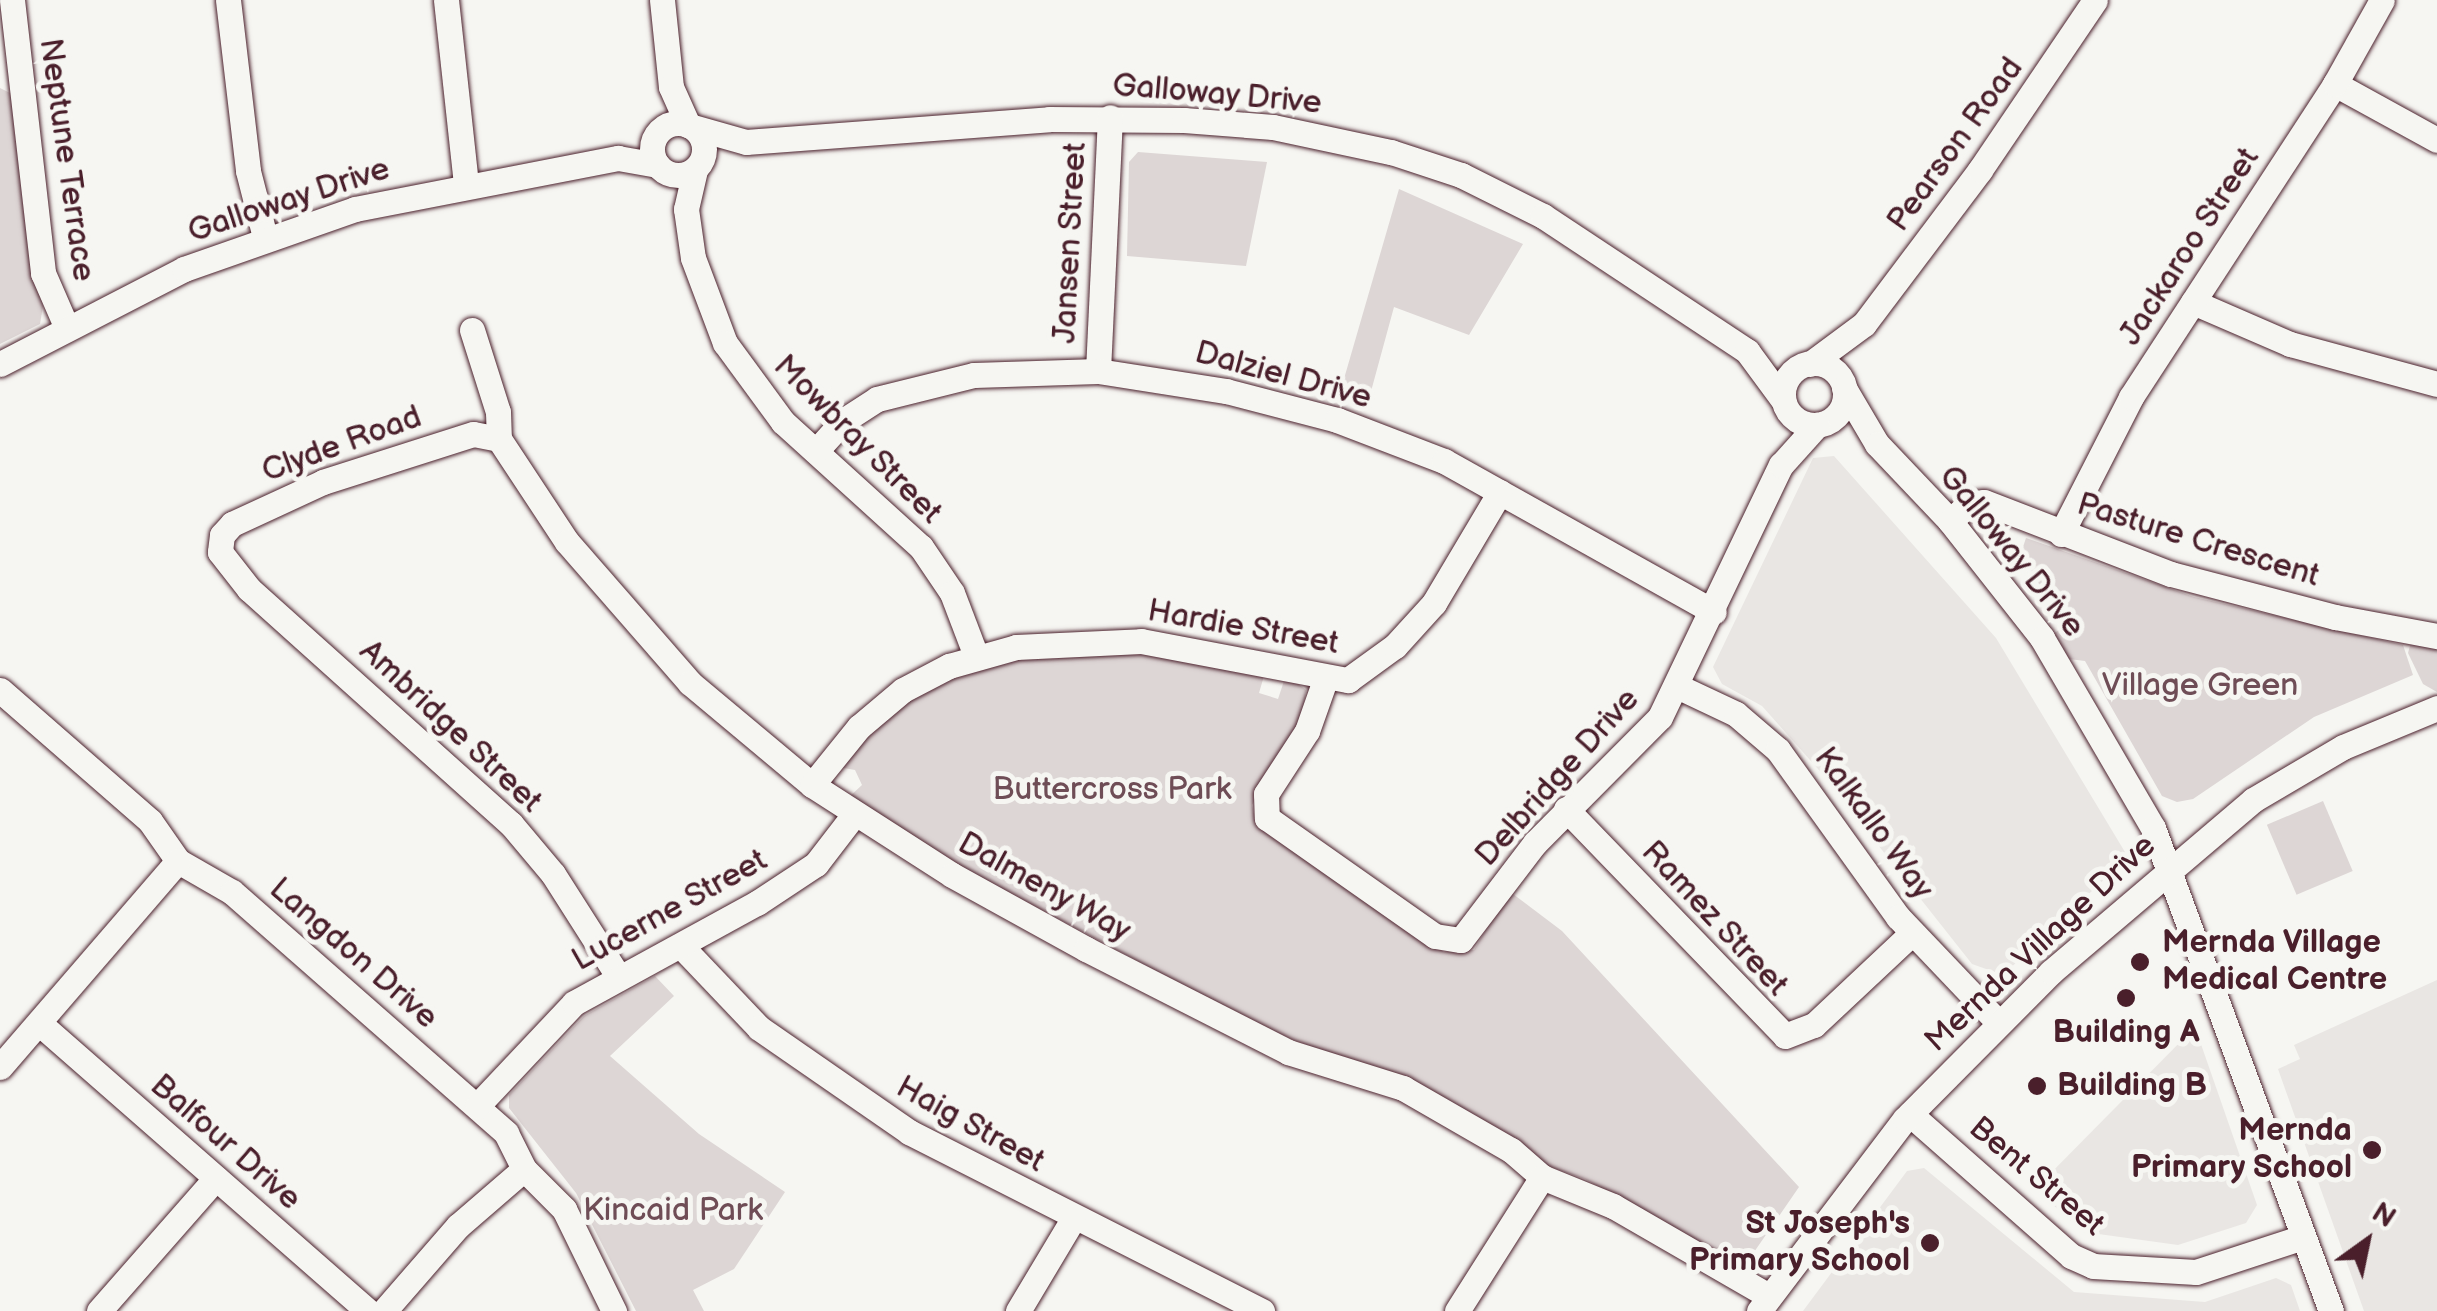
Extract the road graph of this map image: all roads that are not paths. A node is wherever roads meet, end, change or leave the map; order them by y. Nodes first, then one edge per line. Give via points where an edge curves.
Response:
1 (12, 0) edge
2 (228, 0) edge
3 (446, 0) edge
4 (662, 0) edge
5 (2095, 0) edge
6 (2382, 0) edge
7 (10, 74) edge
8 (2335, 84) junction
9 (671, 87) junction
10 (1110, 117) junction
11 (691, 126) junction
12 (659, 132) junction
13 (2437, 140) edge
14 (746, 142) junction
15 (618, 158) junction
16 (658, 167) junction
17 (698, 167) junction
18 (466, 183) junction
19 (686, 209) junction
20 (266, 237) junction
21 (2193, 302) junction
22 (1864, 324) junction
23 (66, 326) junction
24 (472, 330) dead end
25 (1747, 351) junction
26 (0, 364) edge
27 (1808, 364) junction
28 (1098, 371) junction
29 (2437, 384) edge
30 (1843, 385) junction
31 (1784, 402) junction
32 (1819, 424) junction
33 (498, 438) junction
34 (1877, 444) junction
35 (816, 452) junction
36 (1781, 465) junction
37 (1500, 492) junction
38 (1950, 521) junction
39 (2061, 534) junction
40 (219, 543) joint
41 (1714, 612) junction
42 (2437, 636) edge
43 (976, 656) junction
44 (1325, 680) junction
45 (1679, 687) junction
46 (1, 691) edge
47 (2437, 708) edge
48 (812, 786) junction
49 (1566, 809) junction
50 (853, 816) junction
51 (178, 861) junction
52 (2170, 867) junction
53 (1912, 933) junction
54 (681, 946) junction
55 (618, 976) junction
56 (1998, 1022) junction
57 (39, 1023) junction
58 (0, 1067) edge
59 (477, 1106) junction
60 (1910, 1114) junction
61 (524, 1169) junction
62 (1542, 1177) junction
63 (216, 1178) junction
64 (1073, 1219) junction
65 (2304, 1237) junction
66 (1764, 1304) edge
67 (98, 1311) edge
68 (368, 1311) edge
69 (384, 1311) edge
70 (614, 1311) edge
71 (1018, 1311) edge
72 (1262, 1311) edge
73 (1457, 1311) edge
74 (2330, 1311) edge

1 - 7 street, Neptune Terrace
2 - 20 street via 248,172
3 - 18 street
4 - 9 street
5 - 22 street, Pearson Road via 1980,170
6 - 8 street, Jackaroo Street
7 - 23 street, Neptune Terrace via 43,274
8 - 13 street
8 - 21 street, Jackaroo Street
9 - 11 street
9 - 12 street
10 - 14 street, Galloway Drive
10 - 25 street, Galloway Drive via 1273,127 1448,170 1543,216
10 - 28 street, Jansen Street
11 - 12 street
11 - 14 street, Galloway Drive
11 - 17 street via 705,148
12 - 15 street, Galloway Drive
12 - 16 street
14 - 17 street, Galloway Drive
15 - 16 street, Galloway Drive
15 - 18 street, Galloway Drive
16 - 17 street via 678,176
16 - 19 street, Mowbray Street
17 - 19 street, Mowbray Street
18 - 20 street, Galloway Drive
19 - 35 street, Mowbray Street via 692,258 725,343 766,403
20 - 23 street, Galloway Drive
21 - 29 street via 2290,344
21 - 39 street, Jackaroo Street via 2131,397
22 - 27 street, Pearson Road
22 - 30 street, Pearson Road
23 - 26 street, Galloway Drive
24 - 33 street, Dalmeny Way via 498,412
25 - 27 street, Galloway Drive
25 - 31 street, Galloway Drive
27 - 30 street via 1829,368
27 - 31 street via 1785,382
28 - 35 street, Dalziel Drive via 974,374 901,390 857,410
28 - 37 street, Dalziel Drive via 1226,391 1319,415 1412,447
30 - 32 street via 1842,407
30 - 34 street, Galloway Drive
31 - 32 street via 1797,420
31 - 36 street, Delbridge Drive
32 - 34 street, Galloway Drive
32 - 36 street, Delbridge Drive
33 - 40 street, Clyde Road via 473,434 323,482 232,524
33 - 48 street, Dalmeny Way via 567,542 665,655 755,742
34 - 38 street, Galloway Drive
35 - 43 street, Mowbray Street via 921,547 952,593
36 - 41 street, Delbridge Drive
37 - 41 street, Dalziel Drive
37 - 44 street, Hardie Street via 1420,620 1360,674
38 - 39 street, Pasture Crescent via 1969,504 1984,502
38 - 52 street, Galloway Drive via 2081,696
39 - 42 street, Pasture Crescent via 2278,603
40 - 55 street, Ambridge Street via 248,589 511,824 553,874
41 - 45 street, Delbridge Drive
43 - 44 street, Hardie Street via 1056,643 1141,641 1236,655
43 - 48 street, Hardie Street via 927,676 878,709
44 - 49 street, Delbridge Drive via 1312,723 1266,794 1267,818 1435,936 1466,938
45 - 49 street, Delbridge Drive via 1633,748
45 - 53 street, Kalkallo Way via 1736,714 1778,750
46 - 51 street, Langdon Drive via 150,821
47 - 52 street, Mernda Village Drive via 2311,764
48 - 50 street, Dalmeny Way
49 - 53 street, Ramez Street via 1786,1036 1814,1026
50 - 54 street, Lucerne Street via 816,864
50 - 62 street, Dalmeny Way via 1232,1026 1288,1052 1403,1088 1512,1150
51 - 57 street
51 - 59 street, Langdon Drive via 232,892
52 - 56 street, Mernda Village Drive
52 - 65 street, Galloway Drive
53 - 56 street, Kalkallo Way
54 - 55 street, Lucerne Street
54 - 64 street, Haig Street via 746,1017 828,1080 909,1132
55 - 59 street, Lucerne Street via 574,1003
56 - 60 street, Mernda Village Drive
57 - 58 street
57 - 63 street, Balfour Drive
59 - 61 street, Langdon Drive via 514,1144
60 - 65 street, Bent Street via 2071,1256 2093,1266 2196,1272
60 - 66 street, Mernda Village Drive
61 - 69 street via 458,1226
61 - 70 street, Langdon Drive via 564,1209
62 - 66 street, Dalmeny Way via 1614,1206
62 - 73 street
63 - 67 street
63 - 68 street, Balfour Drive
64 - 71 street
64 - 72 street, Haig Street via 1184,1267
65 - 74 street, Galloway Drive

